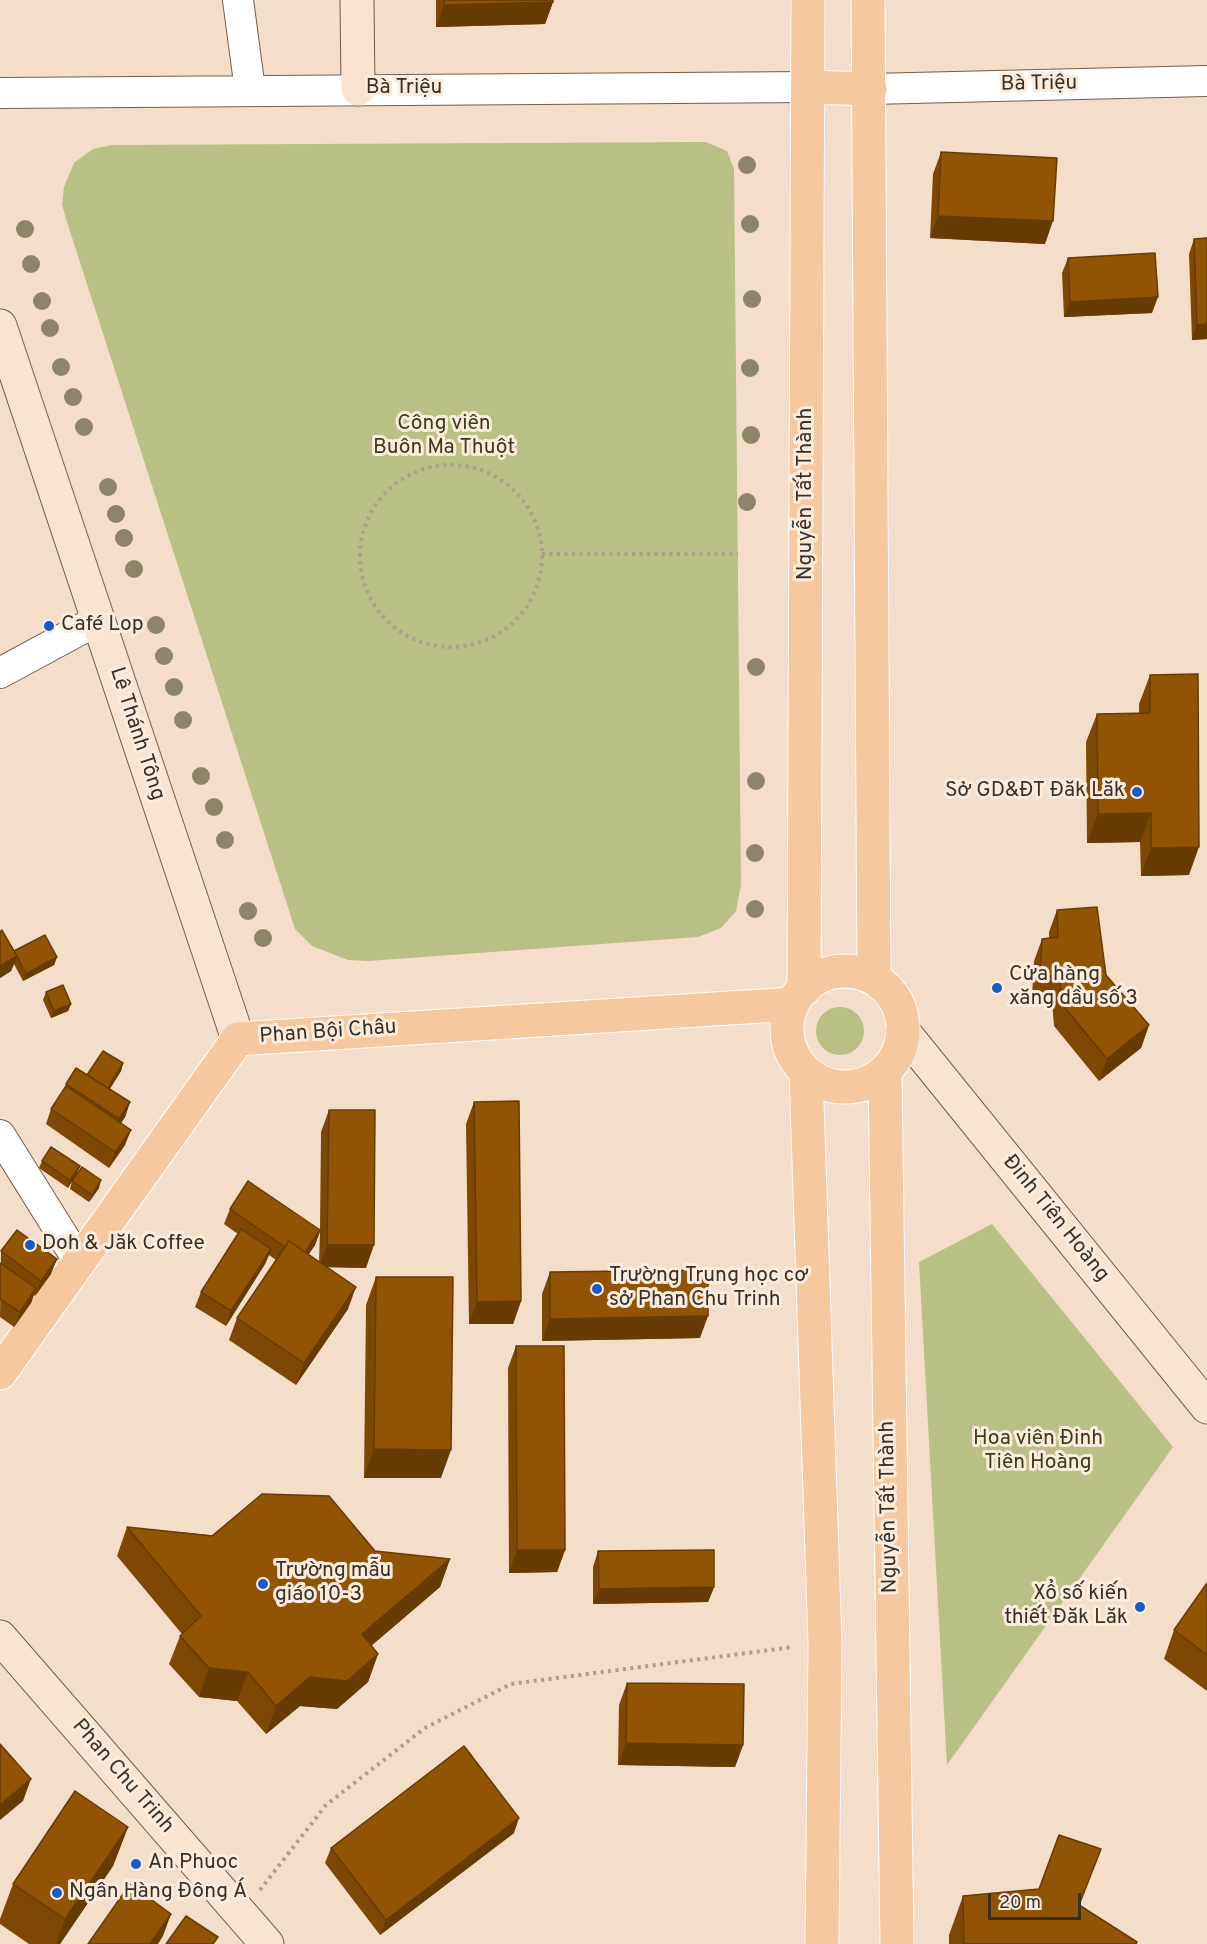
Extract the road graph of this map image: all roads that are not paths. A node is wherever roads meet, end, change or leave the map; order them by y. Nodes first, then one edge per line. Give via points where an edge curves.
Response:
1 (238, 0) edge
2 (357, 0) edge
3 (808, 0) edge
4 (868, 0) edge
5 (1207, 81) edge
6 (809, 87) junction
7 (358, 89) junction
8 (870, 89) junction
9 (250, 90) junction
10 (0, 93) edge
11 (0, 326) edge
12 (98, 620) junction
13 (0, 673) edge
14 (873, 978) junction
15 (799, 996) junction
16 (903, 1031) junction
17 (238, 1039) junction
18 (885, 1071) junction
19 (806, 1072) junction
20 (0, 1135) edge
21 (78, 1260) junction
22 (0, 1373) edge
23 (1207, 1407) edge
24 (0, 1637) edge
25 (267, 1944) edge
26 (822, 1944) edge
27 (897, 1944) edge

1 - 9 street
2 - 7 main road
3 - 6 main road, Nguyễn Tất Thành
4 - 8 main road
5 - 8 street, Bà Triệu
6 - 7 street, Bà Triệu
6 - 8 main road
6 - 15 main road, Nguyễn Tất Thành
7 - 9 street, Bà Triệu
8 - 14 main road
9 - 10 street, Bà Triệu
11 - 12 main road, Lê Thánh Tông
12 - 13 street
12 - 17 main road, Lê Thánh Tông
14 - 15 main road via 855,971 835,972 817,978
14 - 16 main road via 896,1000
15 - 17 main road, Phan Bội Châu
15 - 19 main road via 788,1023 789,1042
16 - 18 main road via 894,1059
16 - 23 main road, Đinh Tiên Hoàng
17 - 21 main road, Phan Bội Châu
18 - 19 main road via 858,1086 842,1087 816,1080
18 - 27 main road, Nguyễn Tất Thành
19 - 26 main road via 825,1643
20 - 21 street
21 - 22 main road, Phan Bội Châu
24 - 25 main road, Phan Chu Trinh

